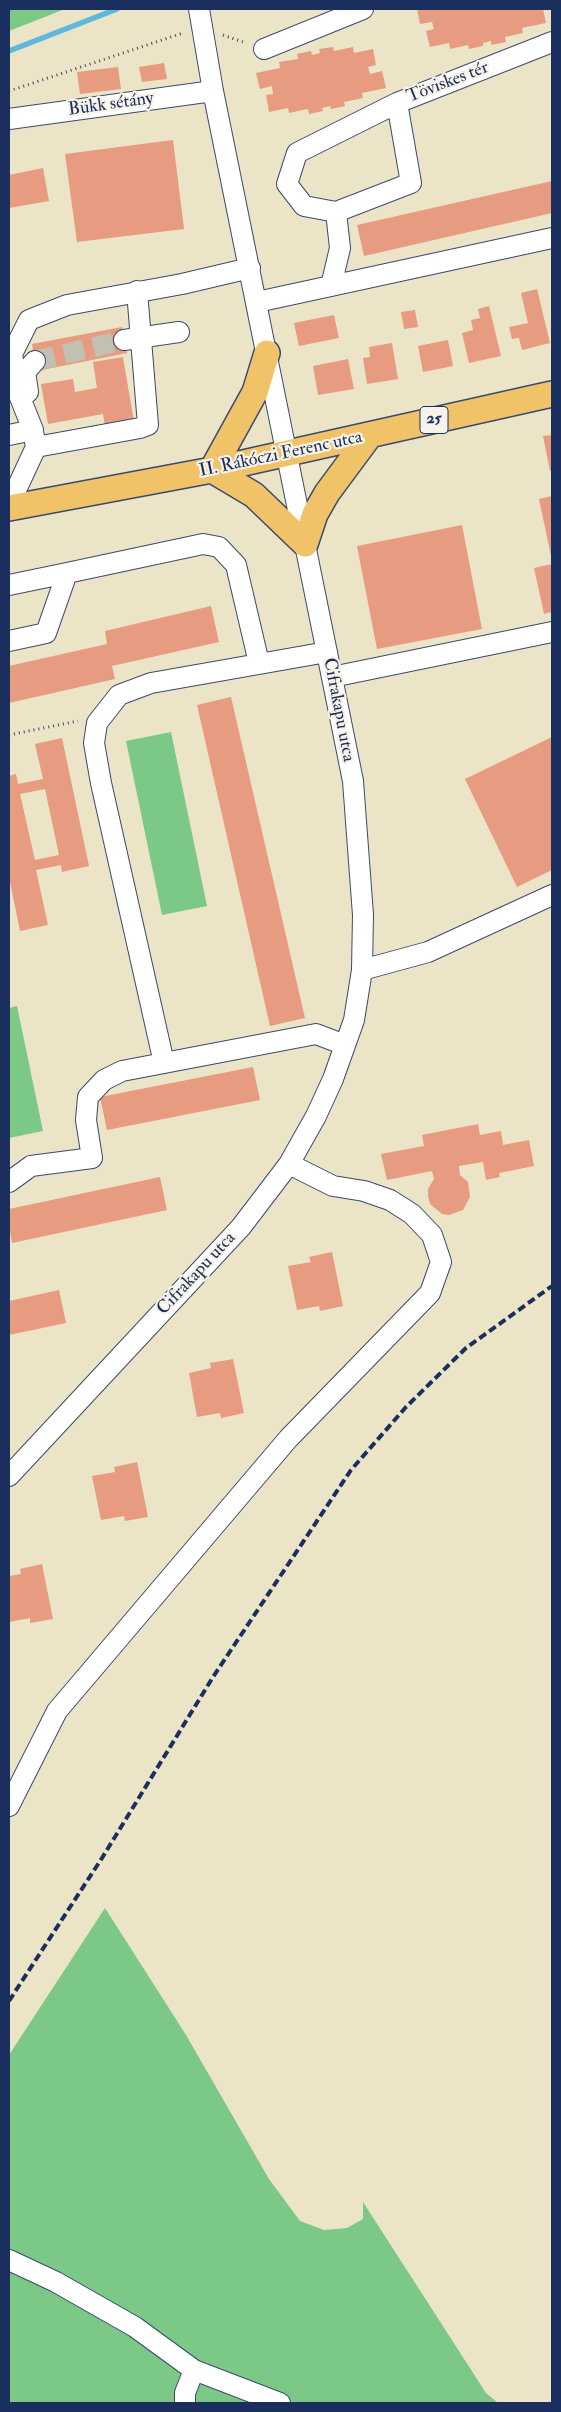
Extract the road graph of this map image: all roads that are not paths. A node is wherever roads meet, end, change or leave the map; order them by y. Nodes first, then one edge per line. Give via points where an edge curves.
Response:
1 (363, 9) edge
2 (201, 19) edge
3 (552, 42) edge
4 (264, 49) road end
5 (214, 91) junction
6 (397, 103) junction
7 (9, 119) edge
8 (336, 212) junction
9 (552, 238) edge
10 (250, 268) junction
11 (330, 286) junction
12 (137, 292) junction
13 (257, 302) junction
14 (179, 332) dead end
15 (132, 339) junction
16 (13, 342) edge
17 (266, 353) junction
18 (36, 361) dead end
19 (552, 394) edge
20 (9, 435) edge
21 (370, 435) junction
22 (35, 439) junction
23 (287, 454) junction
24 (212, 470) junction
25 (9, 506) edge
26 (305, 544) junction
27 (66, 573) junction
28 (9, 585) edge
29 (552, 632) edge
30 (9, 641) edge
31 (327, 652) junction
32 (258, 663) junction
33 (332, 677) junction
34 (552, 895) edge
35 (362, 970) junction
36 (345, 1045) junction
37 (164, 1062) junction
38 (289, 1164) junction
39 (9, 1182) edge
40 (9, 1476) edge
41 (9, 1806) edge
42 (9, 2260) edge
43 (194, 2370) junction
44 (185, 2403) edge
45 (280, 2403) edge

1 - 4 street
2 - 5 street
3 - 6 street, Töviskes tér
5 - 7 street, Bükk sétány
5 - 10 street
6 - 8 street, Töviskes tér via 411,183
6 - 8 street via 297,153 288,184 304,206
8 - 11 street via 340,248
9 - 11 street
10 - 12 street
10 - 13 street
11 - 13 street
12 - 15 street
12 - 16 street via 67,305 29,320
13 - 17 street
14 - 15 street
15 - 22 street via 148,425
16 - 22 street via 17,390
17 - 23 street
17 - 24 main road via 255,392
18 - 22 street via 25,372
19 - 21 main road, II. Rákóczi Ferenc utca / 25
20 - 22 street
21 - 23 main road, II. Rákóczi Ferenc utca / 25
21 - 26 main road via 327,493 315,514
22 - 25 street
23 - 24 main road, II. Rákóczi Ferenc utca / 25
23 - 26 street, Cifrakapu utca
24 - 25 main road, II. Rákóczi Ferenc utca / 25
24 - 26 main road via 254,495
26 - 31 street, Cifrakapu utca
27 - 28 street
27 - 30 street via 46,633
27 - 32 street via 203,544 219,546 236,565
29 - 33 street
31 - 32 street
31 - 33 street, Cifrakapu utca
32 - 37 street via 152,683 120,695 96,723 94,743 101,784
33 - 35 street, Cifrakapu utca via 352,782 363,915
34 - 35 street via 428,952
35 - 36 street, Cifrakapu utca via 354,1020
36 - 37 street via 316,1034
36 - 38 street, Cifrakapu utca via 316,1116
37 - 39 street via 122,1071 104,1080 88,1097 86,1120 92,1158 31,1166
38 - 40 street, Cifrakapu utca via 240,1227
38 - 41 street via 333,1186 364,1191 390,1200 412,1214 432,1235 440,1262 430,1293 288,1439 57,1711
42 - 43 street via 56,2282 135,2328
43 - 44 street via 185,2393
43 - 45 street

